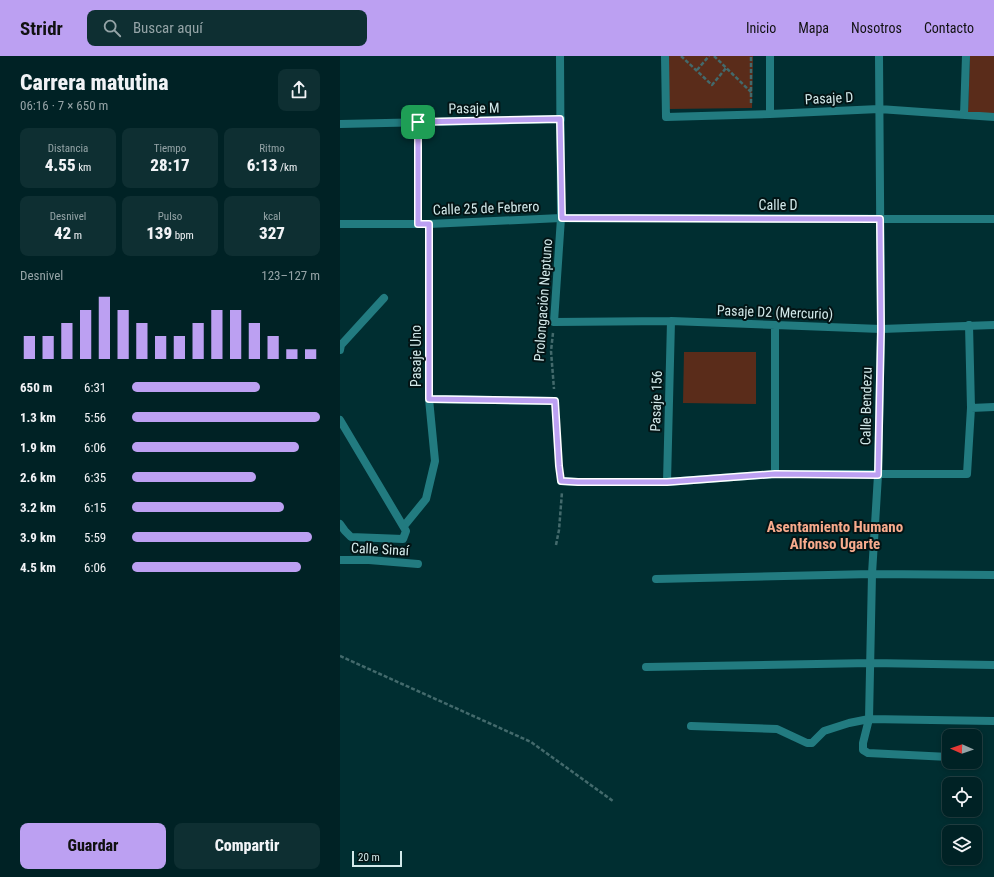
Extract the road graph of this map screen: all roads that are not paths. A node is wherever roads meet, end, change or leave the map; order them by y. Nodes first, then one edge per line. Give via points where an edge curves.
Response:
1 (560, 56) edge
2 (665, 56) edge
3 (770, 56) edge
4 (879, 56) edge
5 (966, 56) edge
6 (879, 109) junction
7 (770, 114) junction
8 (964, 115) junction
9 (994, 117) edge
10 (560, 119) junction
11 (418, 122) junction
12 (340, 124) edge
13 (562, 218) junction
14 (994, 218) edge
15 (880, 219) junction
16 (340, 224) edge
17 (418, 224) junction
18 (429, 224) junction
19 (429, 265) dead end
20 (429, 296) dead end
21 (384, 298) dead end
22 (671, 321) junction
23 (554, 322) joint
24 (775, 325) junction
25 (969, 325) junction
26 (994, 325) edge
27 (881, 329) junction
28 (340, 346) edge
29 (429, 399) junction
30 (555, 401) road end
31 (994, 407) edge
32 (971, 408) junction
33 (340, 420) edge
34 (775, 474) junction
35 (878, 475) junction
36 (561, 481) road end
37 (667, 482) junction
38 (340, 524) edge
39 (404, 526) junction
40 (340, 560) edge
41 (418, 564) dead end
42 (872, 574) junction
43 (994, 575) edge
44 (656, 579) dead end
45 (871, 663) junction
46 (994, 665) edge
47 (646, 667) dead end
48 (869, 719) junction
49 (994, 721) edge
50 (691, 726) dead end
51 (942, 757) edge

1 - 10 street, Prolongación Neptuno
2 - 7 street, Pasaje D via 666,117
3 - 7 street
4 - 6 street, Calle Bendezu
5 - 8 street
6 - 7 street, Pasaje D
6 - 8 street, Pasaje D
6 - 15 street, Calle Bendezu
8 - 9 street, Pasaje D
10 - 11 street, Pasaje M
10 - 13 street, Prolongación Neptuno
11 - 12 street, Pasaje M
11 - 17 street
13 - 15 street, Calle D
13 - 18 street, Calle 25 de Febrero
13 - 23 street, Prolongación Neptuno
14 - 15 street, Calle D
15 - 27 street, Calle Bendezu
16 - 17 street, Calle 25 de Febrero
17 - 18 street, Calle 25 de Febrero
18 - 19 street
20 - 29 street, Pasaje Uno
21 - 28 street
22 - 23 street, Pasaje D2 (Mercurio)
22 - 24 street, Pasaje D2 (Mercurio)
22 - 37 street, Pasaje 156
24 - 27 street, Pasaje D2 (Mercurio)
24 - 34 street
25 - 26 street, Pasaje D2 (Mercurio)
25 - 27 street, Pasaje D2 (Mercurio)
25 - 32 street
27 - 35 street, Calle Bendezu
29 - 30 street
29 - 39 street, Pasaje Uno via 435,461 426,499
31 - 32 street
32 - 35 street via 967,474
33 - 39 street
34 - 35 street
34 - 37 street
35 - 42 street, Calle Bendezu
36 - 37 street
38 - 39 street, Pasaje Uno via 351,537 403,539 406,531
40 - 41 street, Calle Sinaí
42 - 43 street
42 - 44 street
42 - 45 street, Calle Bendezu
45 - 46 street
45 - 47 street
45 - 48 street, Calle Bendezu
48 - 49 street
48 - 50 street via 824,732 812,743 777,729
48 - 51 street, Calle Bendezu via 863,750

